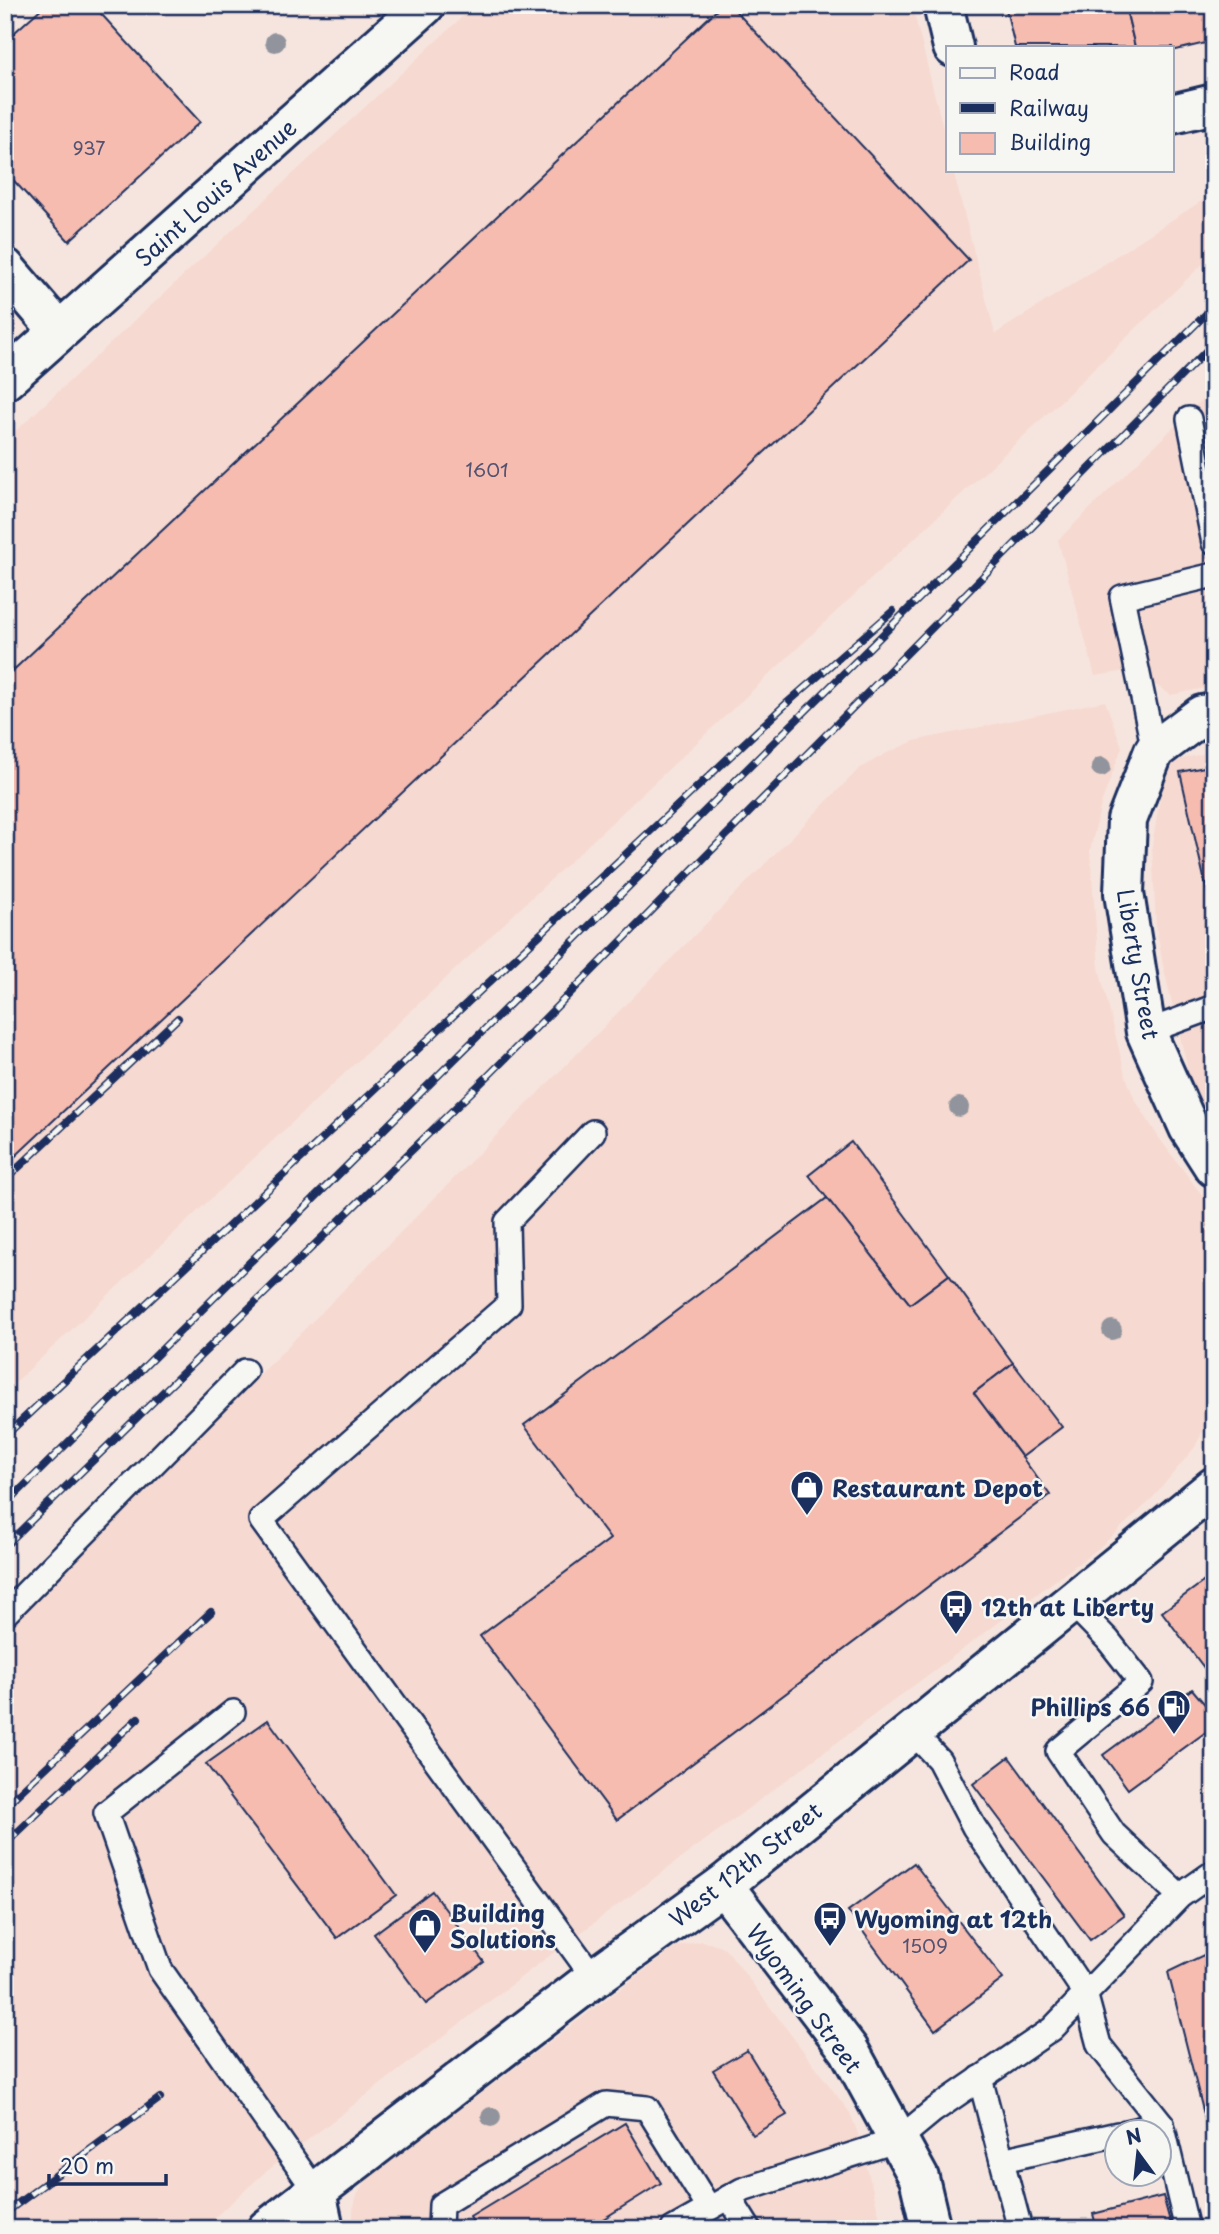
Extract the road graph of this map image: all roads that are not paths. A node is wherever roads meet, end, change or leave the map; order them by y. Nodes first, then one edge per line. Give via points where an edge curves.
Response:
1 (425, 5) edge
2 (943, 5) edge
3 (953, 46) edge
4 (1214, 104) edge
5 (1174, 114) edge
6 (5, 268) edge
7 (59, 331) junction
8 (5, 380) edge
9 (1189, 419) dead end
10 (1214, 544) edge
11 (1214, 575) edge
12 (1214, 713) edge
13 (1154, 751) junction
14 (1214, 1007) edge
15 (1146, 1032) junction
16 (593, 1132) dead end
17 (1214, 1167) edge
18 (245, 1371) dead end
19 (1214, 1486) edge
20 (1071, 1602) junction
21 (5, 1614) edge
22 (233, 1712) dead end
23 (912, 1731) junction
24 (1214, 1872) edge
25 (723, 1885) junction
26 (1180, 1896) junction
27 (594, 1978) junction
28 (1085, 1993) junction
29 (981, 2078) junction
30 (1157, 2118) edge
31 (1104, 2137) edge
32 (898, 2140) junction
33 (1002, 2160) junction
34 (1174, 2176) edge
35 (316, 2192) junction
36 (719, 2202) junction
37 (267, 2229) edge
38 (324, 2229) edge
39 (440, 2229) edge
40 (673, 2229) edge
41 (749, 2229) edge
42 (931, 2229) edge
43 (1020, 2229) edge
44 (1186, 2229) edge

1 - 7 main road, Saint Louis Avenue
2 - 3 main road
4 - 5 main road
6 - 7 main road
7 - 8 main road, Saint Louis Avenue
9 - 10 lane
11 - 13 lane via 1122,597
12 - 13 main road via 1202,715
13 - 15 main road, Liberty Street via 1127,820 1124,893
14 - 15 lane
15 - 17 main road, Liberty Street via 1189,1128
16 - 27 lane via 507,1222 509,1304 261,1520
18 - 21 lane
19 - 20 main road, West 12th Street
20 - 23 main road, West 12th Street
20 - 26 lane via 1141,1682 1058,1751 1114,1833
22 - 35 lane via 106,1813 160,1969
23 - 25 main road, West 12th Street
23 - 28 lane via 939,1760 974,1827
24 - 26 lane
25 - 27 main road, West 12th Street
25 - 32 main road, Wyoming Street via 849,2050
26 - 28 lane
27 - 35 main road, West 12th Street
28 - 29 lane via 1052,2029
28 - 30 lane via 1099,2045
29 - 32 lane
29 - 33 lane
31 - 33 lane
32 - 36 lane
32 - 42 main road, Wyoming Street via 919,2178
33 - 43 lane
34 - 44 lane
35 - 37 main road, West 12th Street
35 - 38 main road
36 - 39 lane via 647,2108 606,2104 441,2205
36 - 40 lane
36 - 41 lane

